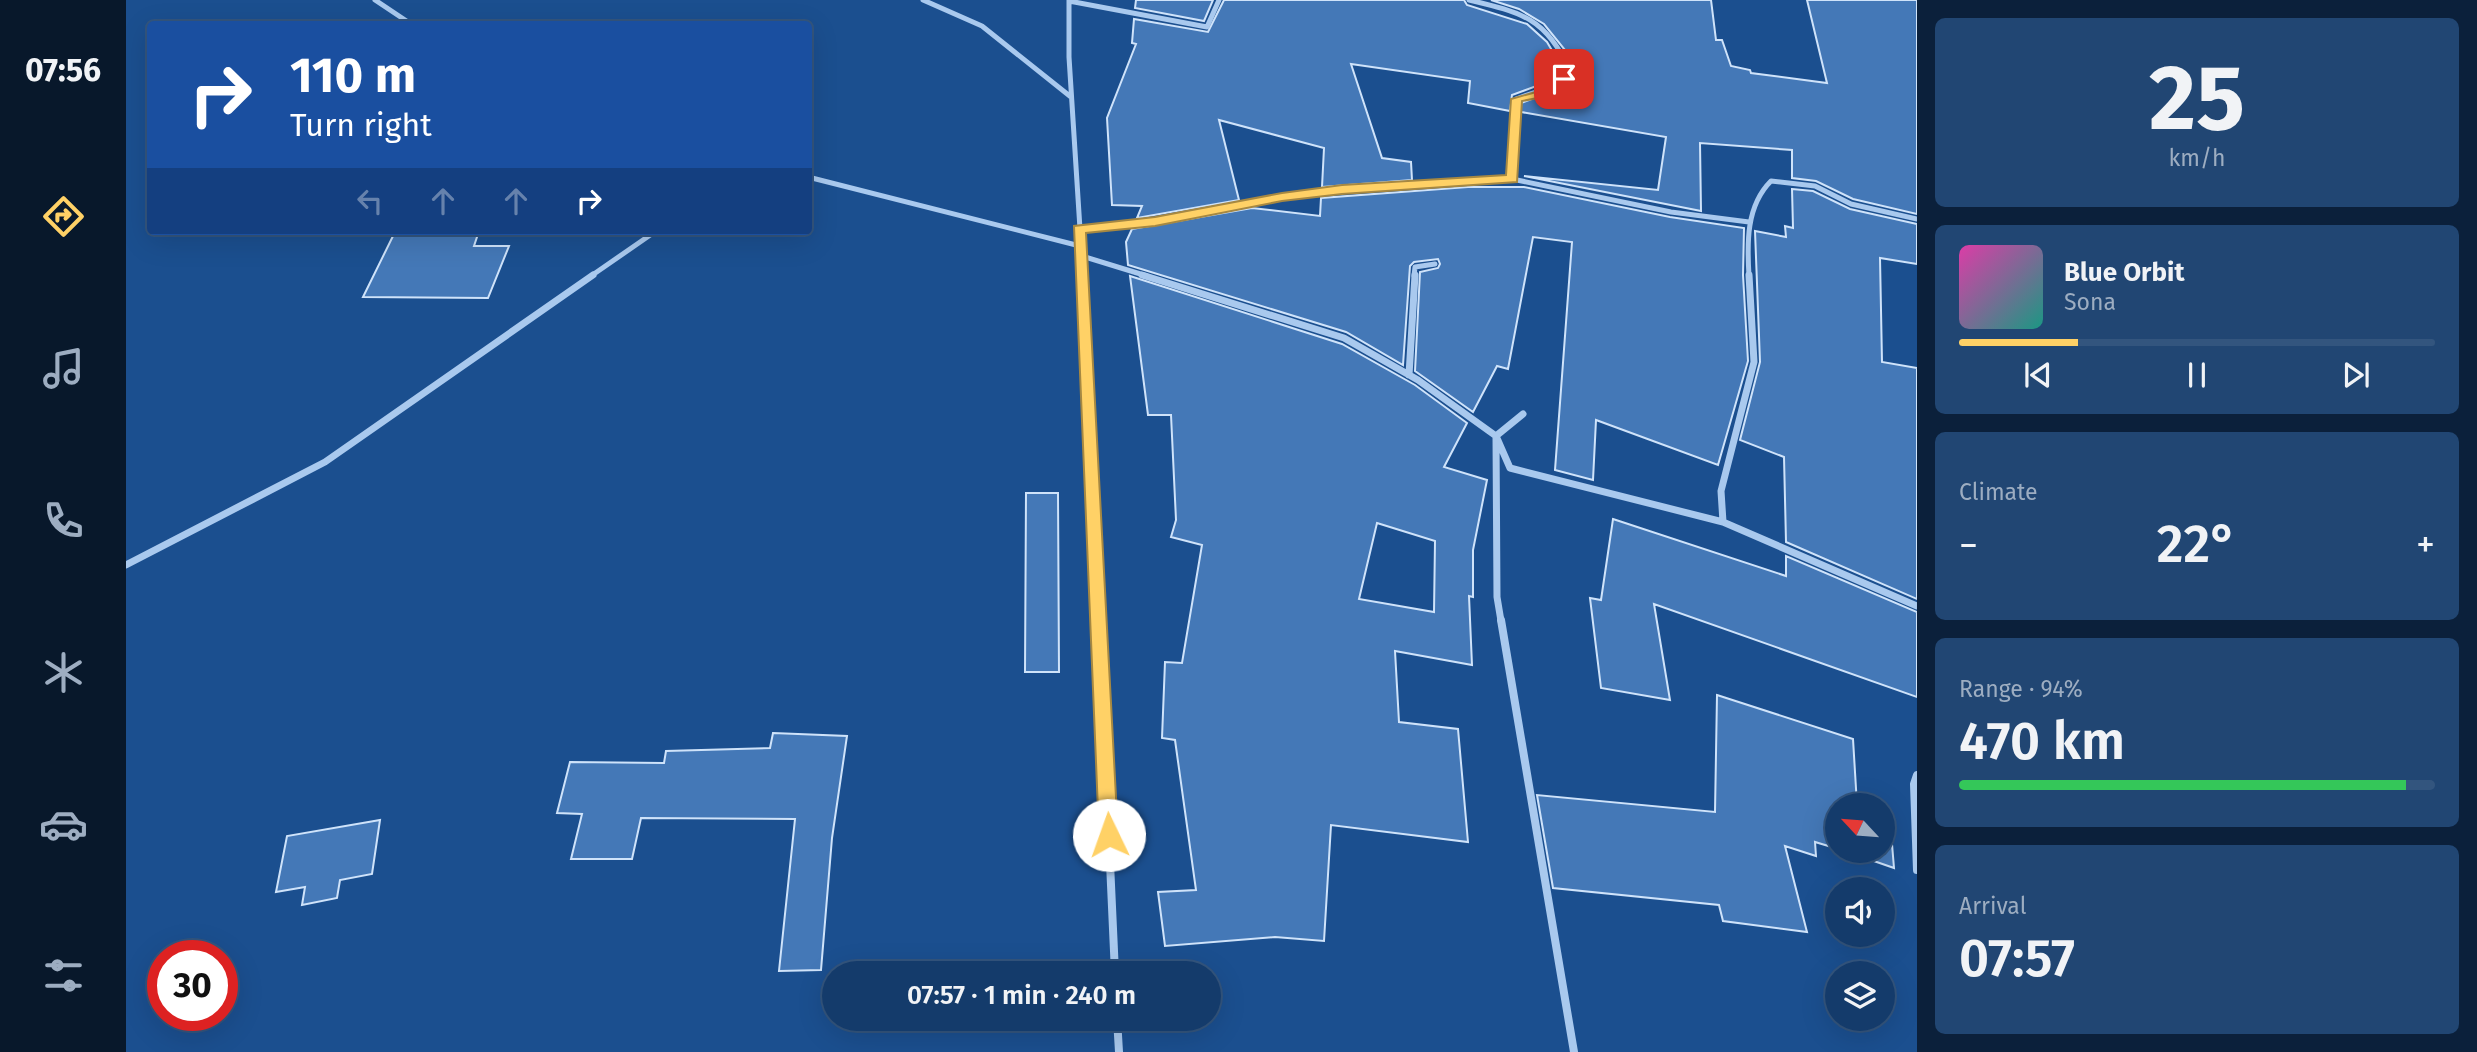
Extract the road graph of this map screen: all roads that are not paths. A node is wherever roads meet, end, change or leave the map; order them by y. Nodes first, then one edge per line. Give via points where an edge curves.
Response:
1 (375, 0) edge
2 (923, 0) edge
3 (1219, 0) edge
4 (1469, 0) edge
5 (1069, 1) edge
6 (406, 21) edge
7 (1071, 97) junction
8 (812, 178) edge
9 (1512, 179) junction
10 (1917, 219) edge
11 (1749, 222) junction
12 (1079, 229) junction
13 (650, 235) edge
14 (1080, 246) junction
15 (1082, 256) junction
16 (1435, 264) dead end
17 (1409, 375) junction
18 (1522, 414) dead end
19 (1496, 436) junction
20 (1723, 522) junction
21 (126, 565) edge
22 (1917, 606) edge
23 (1917, 775) edge
24 (1917, 870) edge
25 (1114, 961) edge
26 (1118, 1031) edge
27 (1119, 1052) edge
28 (1574, 1052) edge

1 - 6 street
2 - 7 street via 982,26
3 - 5 street via 1207,27
4 - 9 street via 1544,25 1557,41 1569,70 1564,79 1539,95 1516,99
5 - 7 street
7 - 12 street
8 - 14 street
9 - 11 street via 1671,212
9 - 12 street via 1342,190
10 - 11 street via 1851,204 1815,186 1771,181 1760,192
11 - 20 street via 1747,266 1754,362 1721,491
12 - 14 street
13 - 21 street via 325,462
14 - 15 street
15 - 17 street via 1344,338
15 - 25 street
16 - 17 street via 1415,268
17 - 19 street
18 - 19 street
19 - 20 street via 1510,468
19 - 28 street via 1497,597
20 - 22 street
23 - 24 street
26 - 27 street

